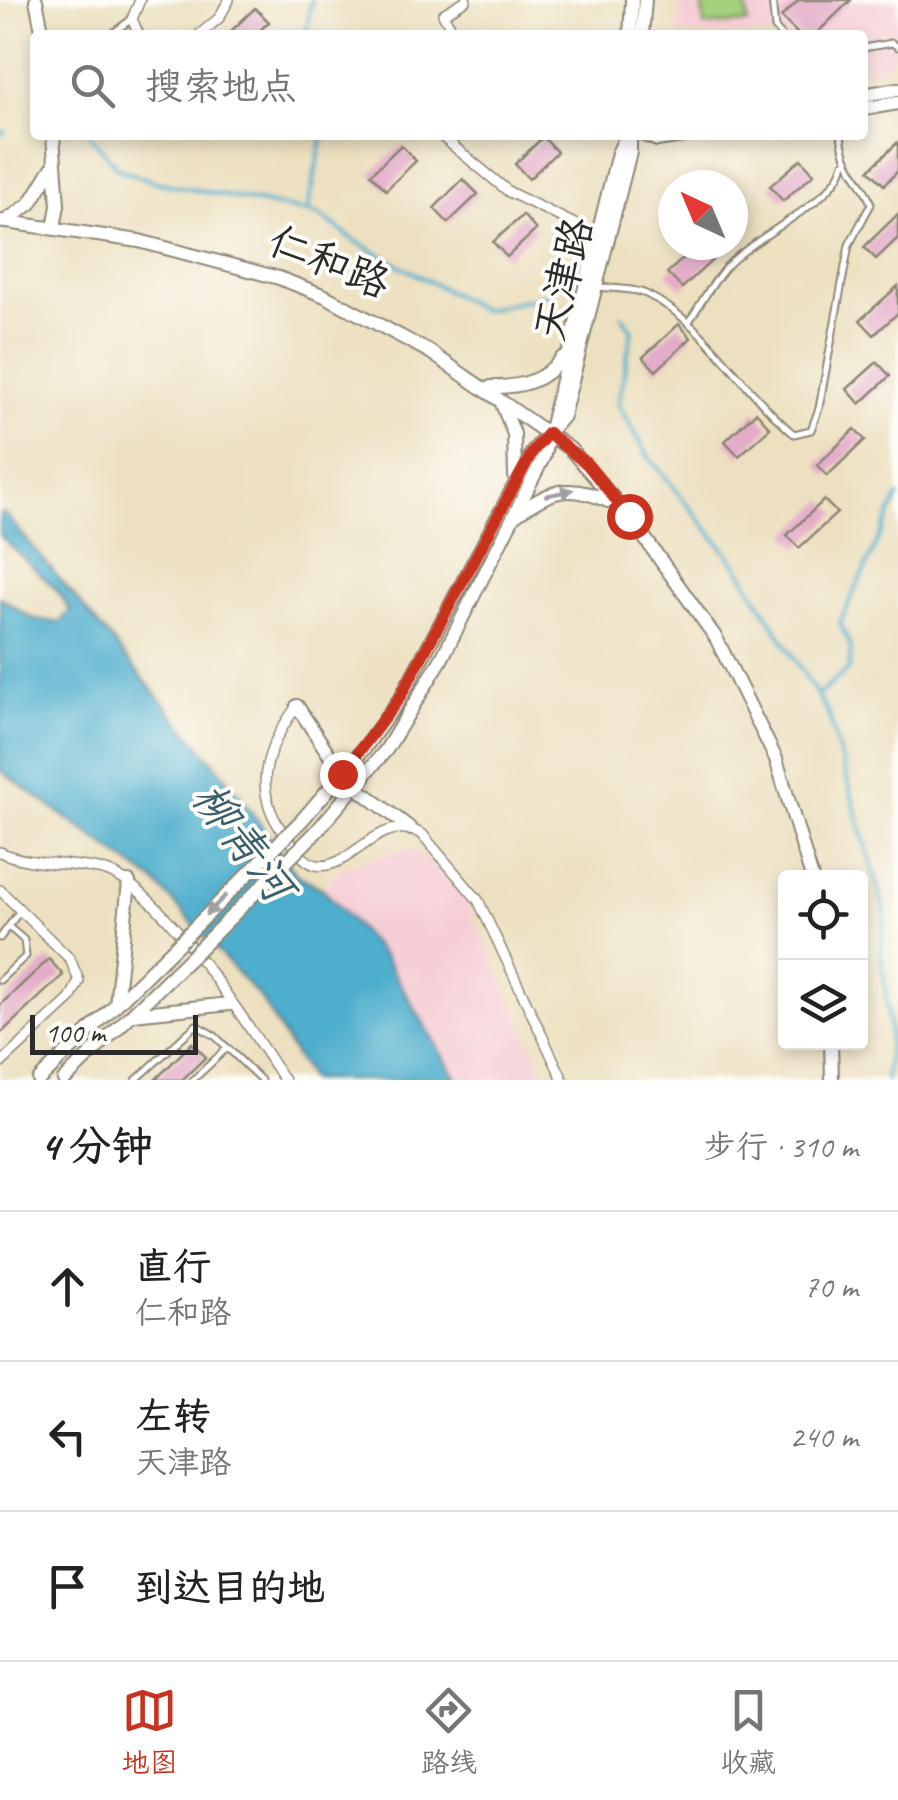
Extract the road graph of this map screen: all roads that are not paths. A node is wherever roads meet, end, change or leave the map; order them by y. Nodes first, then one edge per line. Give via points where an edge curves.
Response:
1 (36, 0) edge
2 (140, 0) edge
3 (229, 0) edge
4 (466, 0) edge
5 (632, 0) edge
6 (645, 0) edge
7 (772, 0) edge
8 (132, 19) junction
9 (42, 30) edge
10 (117, 30) edge
11 (137, 30) edge
12 (205, 30) edge
13 (452, 30) edge
14 (630, 30) edge
15 (642, 30) edge
16 (776, 30) edge
17 (868, 47) edge
18 (898, 47) edge
19 (898, 89) edge
20 (868, 93) edge
21 (898, 103) edge
22 (868, 107) edge
23 (53, 140) edge
24 (446, 140) edge
25 (626, 140) edge
26 (629, 140) edge
27 (841, 140) edge
28 (55, 161) junction
29 (844, 163) junction
30 (1, 224) edge
31 (54, 228) junction
32 (597, 235) junction
33 (596, 287) junction
34 (688, 323) junction
35 (567, 352) junction
36 (492, 387) junction
37 (501, 402) junction
38 (548, 433) junction
39 (514, 486) junction
40 (608, 501) junction
41 (513, 516) junction
42 (298, 706) joint
43 (342, 774) junction
44 (355, 786) junction
45 (411, 829) junction
46 (0, 852) edge
47 (807, 870) edge
48 (807, 870) edge
49 (129, 882) junction
50 (0, 890) edge
51 (21, 910) junction
52 (10, 928) junction
53 (0, 938) edge
54 (0, 980) edge
55 (230, 1004) junction
56 (116, 1005) junction
57 (132, 1014) junction
58 (226, 1048) junction
59 (828, 1050) edge
60 (0, 1064) edge
61 (38, 1080) edge
62 (64, 1080) edge
63 (136, 1080) edge
64 (193, 1080) edge
65 (262, 1080) edge
66 (284, 1080) edge
67 (563, 1080) edge
68 (829, 1080) edge

1 - 9 main road
2 - 8 street
3 - 12 street
4 - 13 street via 443,14
5 - 14 main road
6 - 15 main road
7 - 16 lane
8 - 10 lane
8 - 11 street
17 - 18 lane
19 - 20 main road
21 - 22 main road
23 - 28 main road
24 - 32 street via 510,192
25 - 32 main road, 天津路
26 - 33 main road, 天津路
27 - 29 lane
28 - 30 main road via 30,204
28 - 31 main road
29 - 34 lane via 841,180 819,200 778,223 727,266
29 - 34 lane via 864,184 871,204 849,246 811,430 794,434 766,411
30 - 31 main road, 仁和路
31 - 36 main road, 仁和路 via 141,235 280,272 383,317
31 - 37 main road, 仁和路 via 175,250 325,296 380,322
32 - 35 main road, 天津路
33 - 34 lane via 644,293
33 - 38 main road, 天津路 via 563,416
35 - 36 main road via 548,375
35 - 38 main road, 天津路
36 - 38 main road, 仁和路
37 - 38 main road, 仁和路
37 - 39 main road via 514,434
38 - 39 main road, 天津路
38 - 40 main road, 仁和路
38 - 41 main road, 天津路 via 543,458
38 - 47 main road, 仁和路 via 596,475 716,638 776,759
39 - 43 main road, 天津路 via 400,697
41 -> 40 main road via 563,489
40 - 48 main road, 仁和路 via 687,605 743,699
41 - 44 main road, 天津路 via 441,660 386,750
42 - 43 main road
42 - 45 street via 272,739 267,798 270,817 308,862 332,864 372,837
43 -> 56 main road, 天津路, bridge
44 - 45 main road
44 - 57 main road, 天津路, bridge
45 - 67 street via 437,848 478,900
46 - 49 street via 105,871
49 - 55 street via 165,916
49 - 56 main road
50 - 51 street
51 - 52 lane
51 - 60 street via 70,959 79,982 70,999
52 - 53 lane
52 - 54 lane via 24,940 26,956
55 - 57 main road
55 - 66 street
56 - 61 main road
57 - 62 main road
58 - 63 lane via 196,1025
58 - 64 lane
58 - 65 lane
59 - 68 main road

